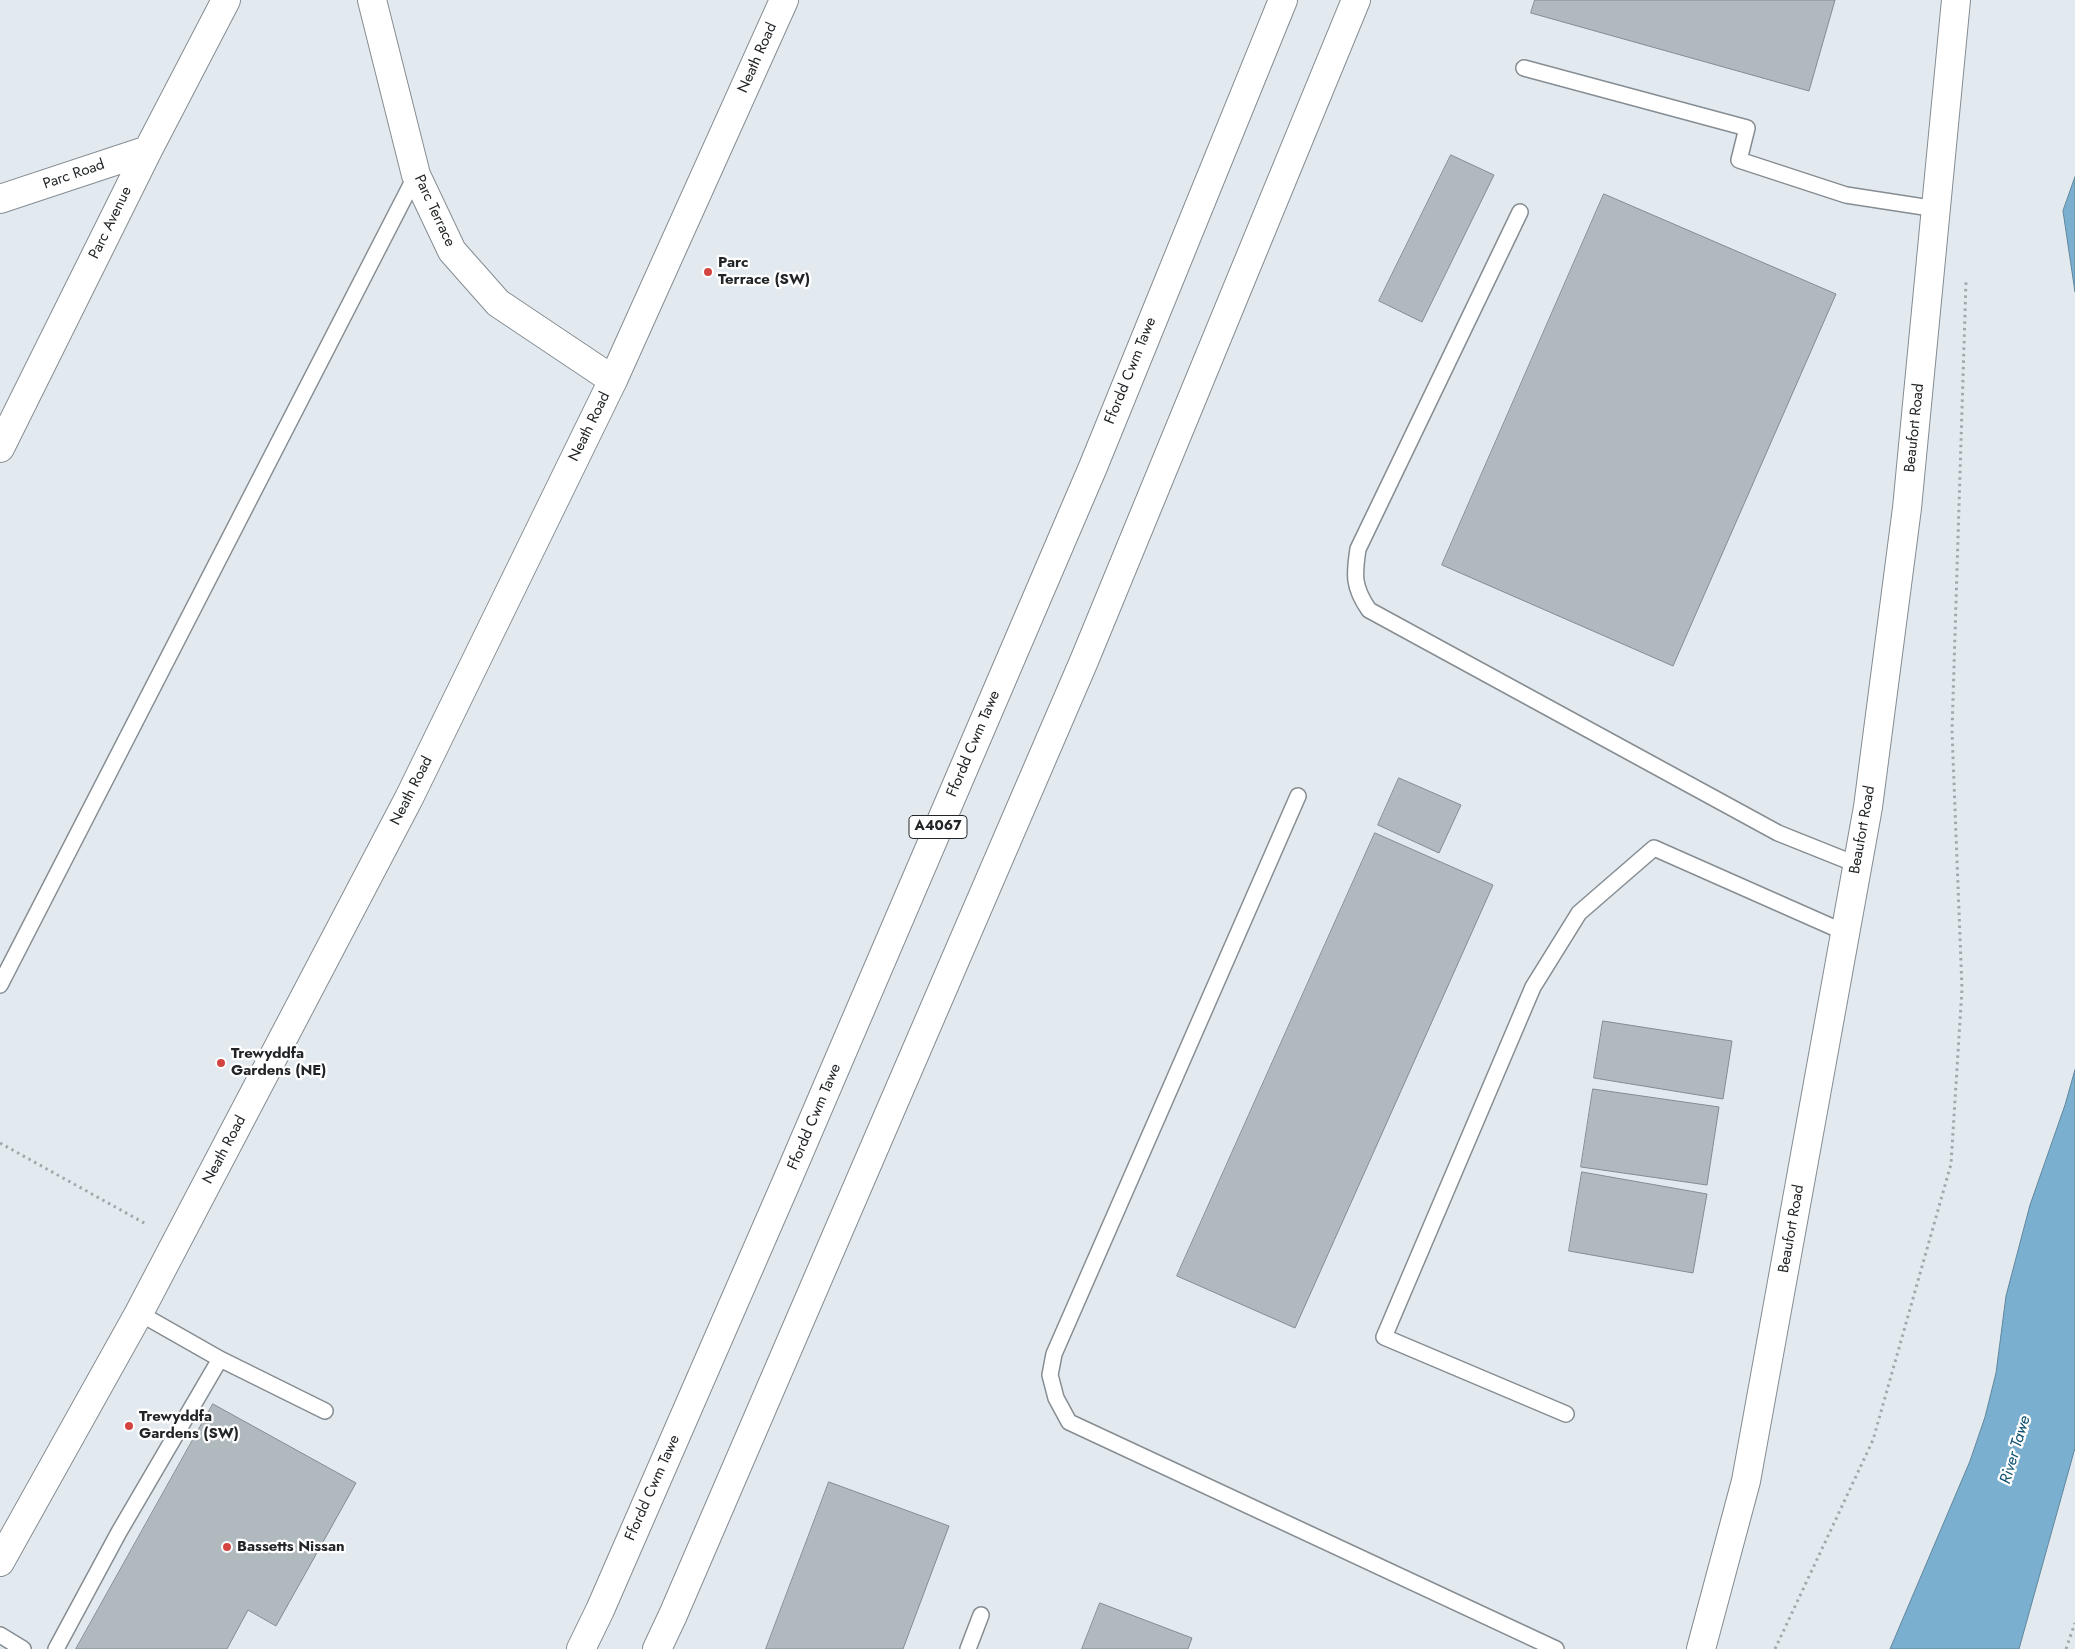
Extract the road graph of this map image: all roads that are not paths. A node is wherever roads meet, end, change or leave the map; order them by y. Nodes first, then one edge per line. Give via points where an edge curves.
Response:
1 (226, 0) edge
2 (372, 0) edge
3 (784, 0) edge
4 (1283, 0) edge
5 (1356, 0) edge
6 (1956, 0) edge
7 (1524, 68) dead end
8 (148, 150) junction
9 (416, 175) junction
10 (0, 200) edge
11 (1936, 209) junction
12 (1520, 212) dead end
13 (613, 380) junction
14 (0, 448) edge
15 (1298, 796) dead end
16 (1858, 864) junction
17 (1846, 933) junction
18 (0, 984) edge
19 (139, 1313) junction
20 (220, 1359) junction
21 (325, 1411) dead end
22 (1566, 1414) dead end
23 (0, 1562) edge
24 (981, 1616) dead end
25 (0, 1636) edge
26 (23, 1649) edge
27 (56, 1649) edge
28 (581, 1649) edge
29 (657, 1649) edge
30 (968, 1649) edge
31 (1556, 1649) edge
32 (1701, 1649) edge

1 - 8 main road, Parc Avenue
2 - 9 main road, Parc Terrace
3 - 13 main road, Neath Road
4 - 28 main road, Ffordd Cwm Tawe / A4067 via 1089,476 786,1183
5 - 29 main road via 1088,652
6 - 11 main road, Beaufort Road
7 - 11 lane via 1747,128 1739,160 1846,196
8 - 10 main road, Parc Road
8 - 14 main road, Parc Avenue
9 - 13 main road, Parc Terrace via 452,251 498,303
9 - 18 lane
11 - 16 main road, Beaufort Road via 1907,508 1870,798
12 - 16 lane via 1358,548 1355,572 1358,595 1369,610 1778,833
13 - 19 main road, Neath Road via 409,798
15 - 31 lane via 1054,1354 1050,1375 1056,1398 1069,1422
16 - 17 main road, Beaufort Road
17 - 22 lane via 1654,848 1579,913 1533,987 1384,1337
17 - 32 main road, Beaufort Road via 1746,1481
19 - 20 lane
19 - 23 main road, Neath Road
20 - 21 lane
20 - 27 lane
24 - 30 lane
25 - 26 lane

